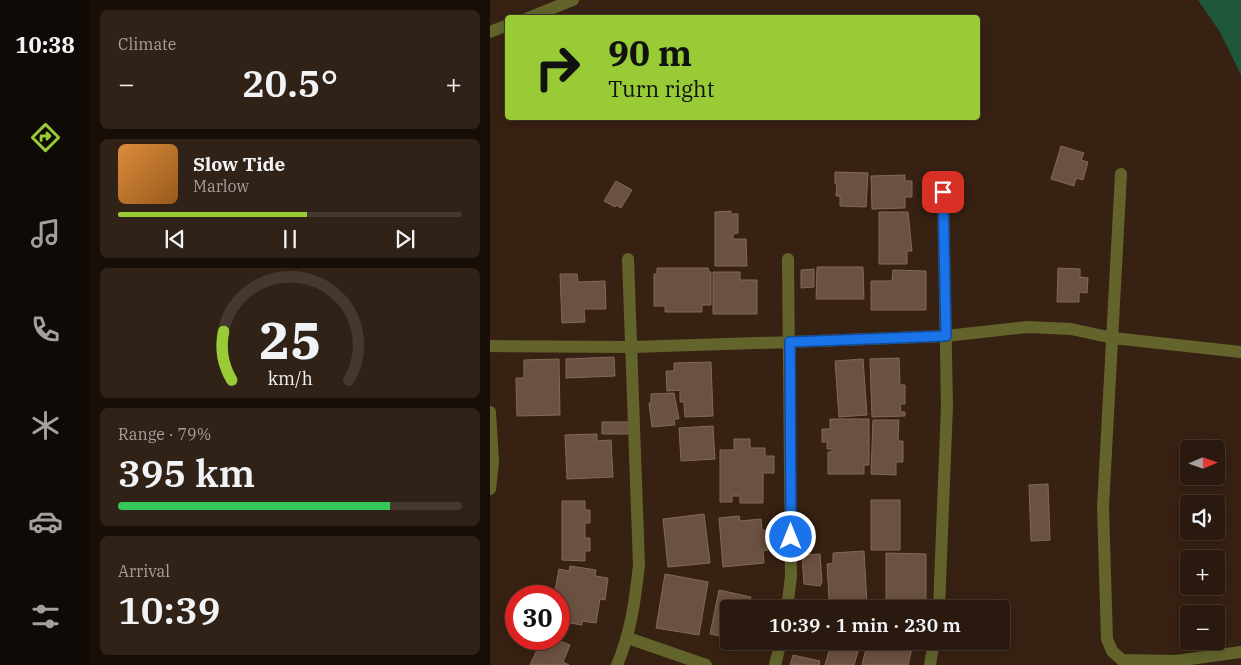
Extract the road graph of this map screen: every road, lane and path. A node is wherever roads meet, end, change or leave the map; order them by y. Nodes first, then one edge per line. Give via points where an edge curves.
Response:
1 (573, 0) edge
2 (536, 15) edge
3 (505, 26) edge
4 (491, 29) edge
5 (1121, 174) dead end
6 (943, 192) dead end
7 (628, 259) dead end
8 (788, 259) dead end
9 (946, 336) junction
10 (1113, 338) junction
11 (790, 342) junction
12 (490, 346) edge
13 (632, 347) junction
14 (1241, 352) edge
15 (490, 412) edge
16 (490, 488) edge
17 (788, 600) edge
18 (939, 600) edge
19 (628, 638) junction
20 (779, 650) edge
21 (932, 650) edge
22 (1241, 652) edge
23 (617, 665) edge
24 (706, 665) edge
25 (775, 665) edge
26 (930, 665) edge

1 - 2 street
3 - 4 street
5 - 10 street
6 - 9 street
7 - 13 street
8 - 11 street
9 - 10 street via 1027,327 1071,329
9 - 11 street
9 - 18 street via 946,475
10 - 14 street
10 - 22 street via 1103,507 1107,639 1112,651 1122,660 1176,661
11 - 13 street
11 - 17 street via 791,576
12 - 13 street
13 - 19 street via 638,565
15 - 16 street
19 - 23 street
19 - 24 street
20 - 25 street
21 - 26 street

